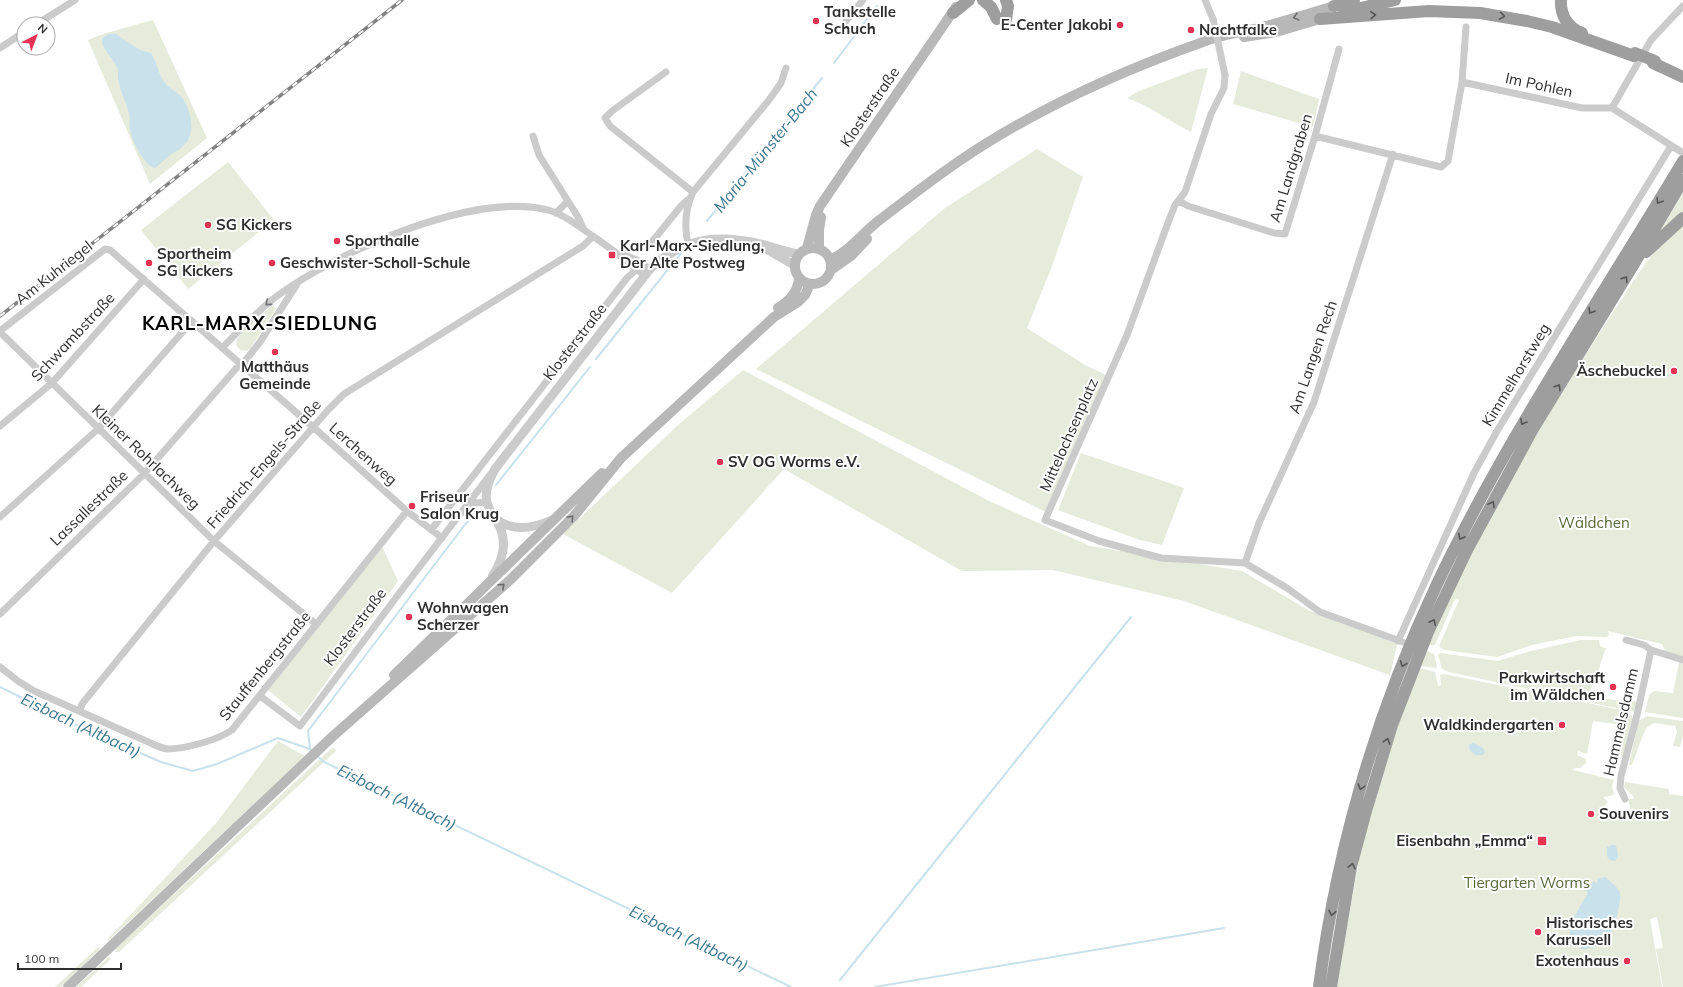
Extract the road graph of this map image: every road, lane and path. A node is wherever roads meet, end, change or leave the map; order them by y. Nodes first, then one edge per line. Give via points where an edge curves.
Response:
1 (75, 0) edge
2 (863, 0) edge
3 (953, 0) edge
4 (960, 0) edge
5 (969, 0) edge
6 (983, 0) edge
7 (996, 0) edge
8 (1006, 0) edge
9 (1205, 0) edge
10 (1354, 0) edge
11 (1395, 0) edge
12 (1561, 0) edge
13 (1334, 6) joint
14 (1683, 6) edge
15 (953, 13) junction
16 (50, 16) edge
17 (1002, 19) junction
18 (1320, 19) junction
19 (846, 21) dead end
20 (1466, 27) dead end
21 (936, 35) junction
22 (16, 37) edge
23 (0, 48) edge
24 (1338, 49) dead end
25 (1634, 55) junction
26 (1654, 62) junction
27 (786, 68) dead end
28 (1683, 70) edge
29 (666, 72) dead end
30 (1683, 77) edge
31 (1462, 82) junction
32 (1612, 108) junction
33 (533, 136) dead end
34 (1315, 136) junction
35 (1671, 146) junction
36 (1683, 153) edge
37 (1393, 154) junction
38 (1681, 164) edge
39 (1683, 180) edge
40 (691, 195) junction
41 (828, 195) junction
42 (568, 200) junction
43 (1179, 201) junction
44 (556, 213) junction
45 (1683, 218) edge
46 (583, 228) junction
47 (593, 236) junction
48 (754, 243) junction
49 (688, 244) junction
50 (647, 248) dead end
51 (807, 248) junction
52 (819, 248) junction
53 (105, 250) joint
54 (615, 251) junction
55 (798, 254) junction
56 (1635, 262) junction
57 (794, 265) junction
58 (830, 265) junction
59 (637, 269) junction
60 (647, 273) junction
61 (144, 279) junction
62 (799, 279) junction
63 (300, 281) junction
64 (810, 284) junction
65 (192, 322) junction
66 (0, 332) edge
67 (222, 348) junction
68 (241, 364) junction
69 (52, 383) junction
70 (669, 412) junction
71 (0, 426) edge
72 (313, 427) junction
73 (98, 429) junction
74 (495, 469) junction
75 (144, 474) junction
76 (486, 502) junction
77 (466, 506) junction
78 (407, 511) junction
79 (0, 517) edge
80 (495, 518) junction
81 (556, 518) junction
82 (431, 530) junction
83 (442, 538) junction
84 (214, 540) junction
85 (1245, 562) junction
86 (490, 581) junction
87 (0, 614) edge
88 (316, 624) junction
89 (1626, 640) dead end
90 (1400, 642) joint
91 (1651, 650) junction
92 (1683, 660) edge
93 (0, 667) edge
94 (260, 696) junction
95 (80, 711) junction
96 (332, 738) junction
97 (1625, 799) dead end
98 (68, 987) edge
99 (1319, 987) edge
100 (1331, 987) edge

1 - 16 street
2 - 19 street
3 - 21 main road, Klosterstraße
4 - 15 main road, Klosterstraße
5 - 15 highway
6 - 17 highway
7 - 17 highway
8 - 17 highway via 1008,6
9 - 43 street, Mittelochsenplatz, bridge via 1213,19 1225,75 1224,88
10 - 13 highway
11 - 18 highway
12 - 25 highway via 1562,15 1578,32
13 -> 58 main road via 1203,41 1048,109 982,146 903,201
14 - 32 street via 1651,40
15 - 21 main road, Klosterstraße
18 -> 25 highway via 1429,11 1480,13 1527,20
18 - 58 main road via 1267,34 1226,40 1126,79 1046,116 987,150 930,189 876,231 846,261
20 - 31 street
21 - 41 main road, Klosterstraße
22 - 23 street
24 - 34 street, Am Landgraben
25 - 26 highway, bridge
26 - 28 highway
26 - 30 highway
27 - 40 street via 781,83 769,100
29 - 40 street via 605,118 610,126
31 - 32 street, Im Pohlen via 1582,108
31 - 37 street via 1448,161 1445,165 1441,167
32 - 35 street
33 - 42 street via 539,155
34 - 37 street
34 - 43 street, Am Landgraben via 1285,234 1274,234
35 - 36 street
35 - 90 street, Kimmelhorstweg via 1497,431 1474,474
37 - 85 street, Am Langen Rech via 1314,402 1259,523
38 -> 99 highway via 1541,391 1437,583 1388,704 1358,795 1346,840
39 - 56 highway
40 - 49 street via 686,220
40 - 50 street
41 - 51 main road, Klosterstraße via 816,215
41 - 52 main road, Klosterstraße via 819,225
42 - 44 street
42 - 46 street
43 - 85 street, Mittelochsenplatz via 1169,220 1127,335 1045,520 1099,541 1161,558
44 - 46 street
44 - 63 street via 514,206 470,212 424,224 354,251
45 - 56 highway
46 - 47 street
47 - 54 street
47 - 72 street, Friedrich-Engels-Straße via 583,246 344,394
48 - 49 street, Klosterstraße via 718,239
48 - 55 street, Klosterstraße
48 - 57 street, Klosterstraße
49 - 60 street, Klosterstraße via 665,256
51 - 52 main road
51 - 55 main road
52 - 58 main road via 827,254
53 - 61 street, Lerchenweg via 110,250
53 - 66 street, Am Kuhriegel
54 - 59 street
54 - 60 street via 637,260
55 - 57 main road
100 -> 56 highway via 1352,867 1366,811 1392,725 1428,632 1467,550 1510,469
57 - 62 main road
58 - 64 main road via 828,276 822,282
59 - 60 street
59 - 82 street via 627,278
60 - 74 street, Klosterstraße
61 - 65 street, Lerchenweg
61 - 69 street, Schwambstraße
62 - 64 main road
62 - 70 main road via 792,297
63 -> 67 street via 266,305
63 - 68 street, Lassallestraße via 260,342
64 - 70 main road via 802,298 774,317
65 - 67 street, Lerchenweg
65 - 73 street
66 - 69 street, Kleiner Rohrlachweg
67 - 68 street, Lerchenweg
68 - 72 street, Lerchenweg
68 - 75 street, Lassallestraße
69 - 71 street, Schwambstraße
69 - 73 street, Kleiner Rohrlachweg
70 - 81 main road
96 -> 70 main road via 510,580 574,516 621,458
72 - 78 street, Lerchenweg
72 - 84 street, Friedrich-Engels-Straße
73 - 75 street, Kleiner Rohrlachweg
73 - 79 street
74 - 76 street, Klosterstraße via 488,486
74 - 77 street, Klosterstraße
75 - 84 street, Kleiner Rohrlachweg
75 - 87 street, Lassallestraße
76 - 77 street
76 - 80 street
77 - 83 street, Klosterstraße
78 - 82 street, Lerchenweg
78 - 88 street, Stauffenbergstraße
80 - 81 street via 506,525 523,528
80 - 86 street via 503,533 504,547 499,567
81 - 86 main road
82 - 83 street, Lerchenweg
83 - 94 street, Klosterstraße via 300,726
84 - 88 street, Kleiner Rohrlachweg
84 - 95 street, Friedrich-Engels-Straße via 82,704
85 - 90 street, Mittelochsenplatz via 1320,612
86 - 96 main road
88 - 94 street, Stauffenbergstraße
89 - 91 street, Hammelsdamm via 1644,645
91 - 92 street, Hammelsdamm
91 - 97 street, Hammelsdamm via 1622,776 1620,788
93 - 95 street via 34,691
94 - 95 street, Stauffenbergstraße via 226,734 166,749
96 - 98 main road

